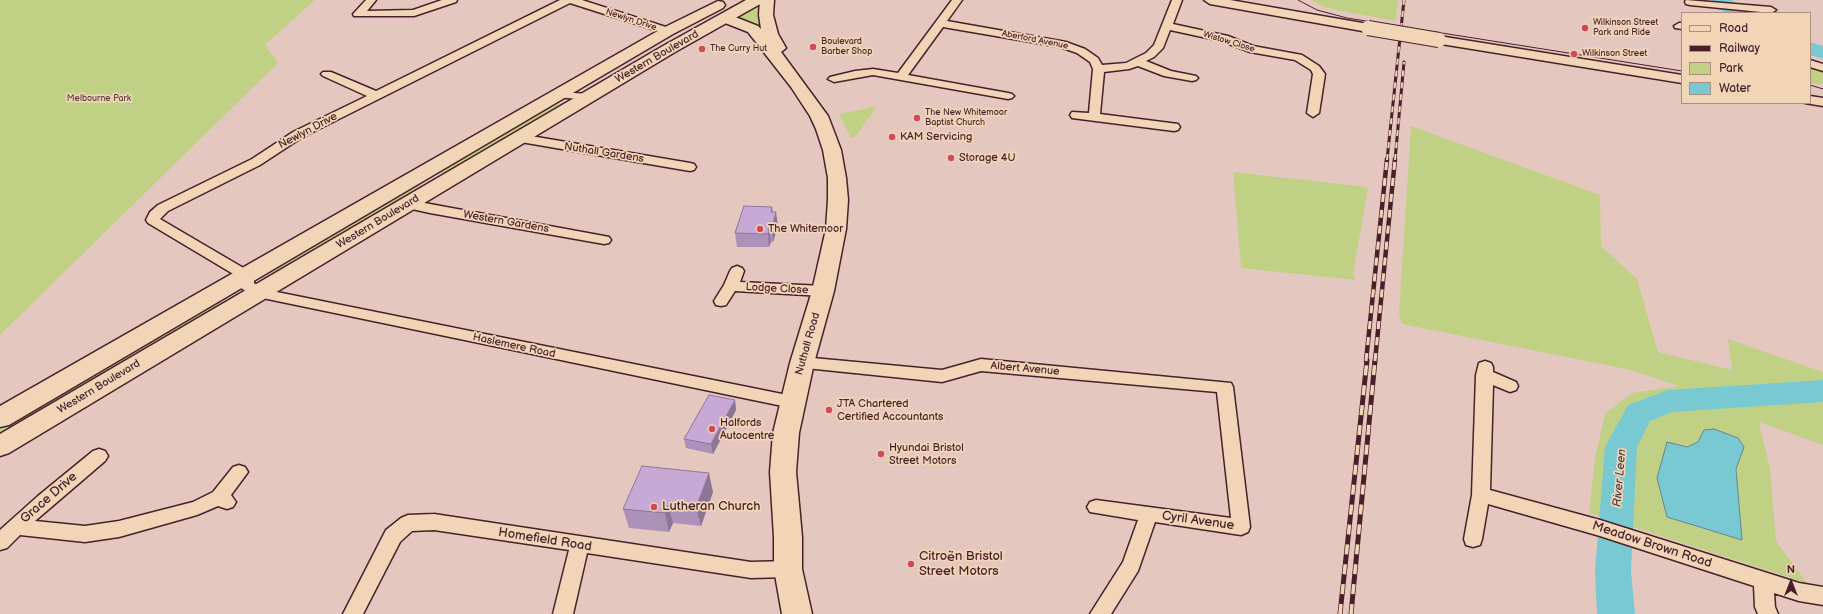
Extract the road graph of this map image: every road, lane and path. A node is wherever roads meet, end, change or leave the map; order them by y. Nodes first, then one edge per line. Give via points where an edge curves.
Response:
1 (371, 0) edge
2 (452, 0) edge
3 (568, 0) edge
4 (572, 0) edge
5 (757, 0) edge
6 (767, 0) edge
7 (957, 0) edge
8 (1177, 0) edge
9 (1210, 0) edge
10 (1689, 1) edge
11 (717, 7) edge
12 (1771, 10) dead end
13 (1699, 12) edge
14 (939, 23) junction
15 (1166, 26) junction
16 (668, 31) junction
17 (759, 35) junction
18 (688, 38) junction
19 (1138, 62) junction
20 (1811, 63) edge
21 (1823, 68) edge
22 (1099, 69) junction
23 (327, 74) dead end
24 (901, 76) junction
25 (1179, 76) junction
26 (1192, 78) dead end
27 (834, 79) dead end
28 (1681, 79) edge
29 (797, 84) junction
30 (1177, 90) dead end
31 (561, 95) junction
32 (1811, 95) edge
33 (377, 96) junction
34 (1008, 96) dead end
35 (1823, 96) edge
36 (588, 97) junction
37 (1811, 100) edge
38 (1823, 102) edge
39 (1313, 113) dead end
40 (1076, 115) dead end
41 (1094, 117) junction
42 (1174, 128) dead end
43 (519, 138) junction
44 (690, 166) dead end
45 (419, 176) junction
46 (439, 186) junction
47 (408, 204) junction
48 (604, 240) dead end
49 (737, 271) dead end
50 (247, 276) junction
51 (731, 286) junction
52 (823, 291) junction
53 (258, 293) junction
54 (721, 301) dead end
55 (802, 363) junction
56 (1510, 386) dead end
57 (1225, 387) joint
58 (792, 402) junction
59 (0, 418) edge
60 (0, 446) edge
61 (99, 456) dead end
62 (239, 472) dead end
63 (1481, 495) junction
64 (1096, 507) dead end
65 (1149, 514) junction
66 (16, 527) junction
67 (1473, 539) dead end
68 (0, 542) edge
69 (580, 545) junction
70 (788, 569) junction
71 (1764, 580) junction
72 (1823, 596) edge
73 (352, 614) edge
74 (563, 614) edge
75 (797, 614) edge
76 (1100, 614) edge
77 (1768, 614) edge

1 - 2 street via 358,14 414,13
3 - 33 street, Newlyn Drive
4 - 16 street, Newlyn Drive
5 - 11 main road, Western Boulevard
6 - 29 main road, Nuthall Road via 766,16 770,34
7 - 14 street
8 - 15 street
9 - 28 street, bridge
10 - 12 street
10 - 13 street
11 - 16 main road, Western Boulevard
11 - 17 main road, Nuthall Road
11 - 18 main road, Western Boulevard
14 - 22 street, Aberford Avenue via 1062,44 1081,51 1094,60
14 - 24 street
15 - 19 street via 1159,46
15 - 39 street, Wistow Close via 1224,38 1250,49 1298,57 1315,68 1319,74
16 - 31 main road, Western Boulevard
17 - 18 main road via 722,29
17 - 29 main road, Nuthall Road
18 - 36 main road, Western Boulevard
19 - 22 street via 1129,66
19 - 25 street
20 - 21 street
22 - 41 street
23 - 33 street
24 - 27 street via 873,72
24 - 34 street via 976,87
25 - 26 street
25 - 30 street
29 - 52 main road, Nuthall Road via 825,129 837,178 836,229
31 - 36 street
31 - 45 main road, Western Boulevard
32 - 35 street
33 - 50 street, Newlyn Drive via 297,136 256,162 163,208 155,215 152,220
36 - 43 main road, Western Boulevard
37 - 38 street
40 - 41 street
41 - 42 street
43 - 44 street, Nuthall Gardens
43 - 46 main road, Western Boulevard
45 - 46 main road
45 - 50 main road, Western Boulevard
46 - 47 main road, Western Boulevard
47 - 48 street, Western Gardens
47 - 53 main road, Western Boulevard
49 - 51 street, Lodge Close
50 - 53 street via 246,285
50 - 59 main road, Western Boulevard
51 - 52 street, Lodge Close
51 - 54 street, Lodge Close
52 - 55 main road, Nuthall Road
53 - 58 street, Haslemere Road
53 - 60 main road, Western Boulevard
55 - 57 street, Albert Avenue via 942,376 981,365
55 - 58 main road, Nuthall Road
56 - 63 street via 1484,371
57 - 65 street, Cyril Avenue via 1241,527
58 - 70 main road, Nuthall Road via 783,472
61 - 66 street, Grace Drive
62 - 66 street via 223,500 119,529 85,534
63 - 67 street
63 - 71 street, Meadow Brown Road via 1600,528
64 - 65 street
65 - 76 street, Cyril Avenue via 1131,565
66 - 68 street, Grace Drive
69 - 70 street, Homefield Road via 751,570
69 - 73 street, Homefield Road via 434,522 408,524 394,536
69 - 74 street
70 - 75 main road, Nuthall Road
71 - 72 street, Meadow Brown Road via 1798,592
71 - 77 street via 1765,607

